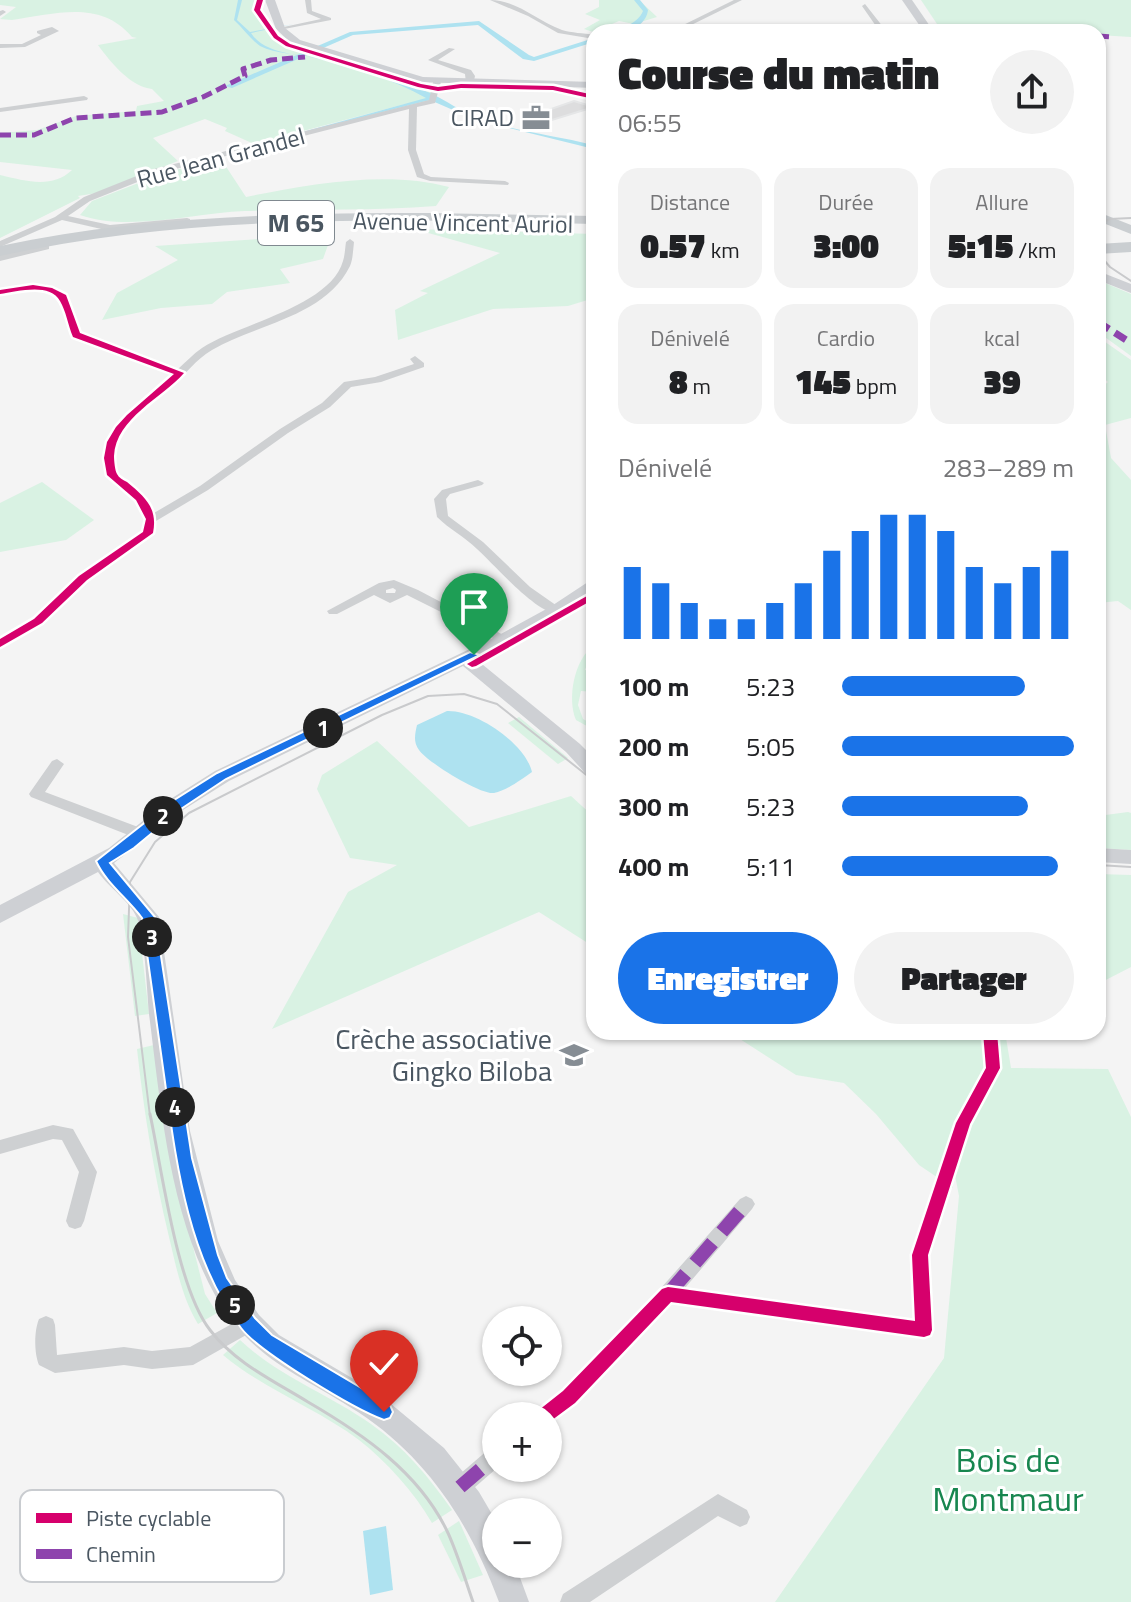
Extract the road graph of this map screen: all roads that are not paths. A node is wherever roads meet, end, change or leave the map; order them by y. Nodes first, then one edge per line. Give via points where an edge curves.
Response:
1 (270, 0) edge
2 (308, 0) edge
3 (493, 0) edge
4 (739, 0) edge
5 (907, 0) edge
6 (865, 6) dead end
7 (689, 24) edge
8 (878, 24) edge
9 (924, 24) edge
10 (281, 29) junction
11 (46, 35) dead end
12 (586, 36) edge
13 (0, 46) edge
14 (451, 49) dead end
15 (470, 83) junction
16 (586, 87) edge
17 (435, 92) junction
18 (84, 98) dead end
19 (413, 105) junction
20 (0, 110) edge
21 (505, 183) dead end
22 (61, 217) junction
23 (287, 219) junction
24 (1106, 219) edge
25 (586, 221) edge
26 (586, 221) edge
27 (1131, 230) edge
28 (1106, 240) edge
29 (350, 242) dead end
30 (1131, 242) edge
31 (0, 244) edge
32 (1106, 247) edge
33 (0, 255) edge
34 (1106, 278) edge
35 (1131, 289) edge
36 (0, 292) edge
37 (415, 359) dead end
38 (180, 373) junction
39 (478, 483) dead end
40 (151, 519) junction
41 (586, 589) edge
42 (333, 611) dead end
43 (556, 611) junction
44 (505, 639) junction
45 (0, 644) edge
46 (465, 659) junction
47 (586, 762) edge
48 (57, 764) dead end
49 (141, 834) junction
50 (1106, 855) edge
51 (1131, 857) edge
52 (103, 861) junction
53 (0, 915) edge
54 (991, 1040) edge
55 (0, 1147) edge
56 (746, 1204) dead end
57 (75, 1221) dead end
58 (668, 1294) junction
59 (248, 1324) junction
60 (46, 1325) dead end
61 (562, 1403) edge
62 (482, 1468) edge
63 (460, 1487) junction
64 (740, 1517) dead end
65 (482, 1521) edge
66 (505, 1578) edge
67 (514, 1602) edge
68 (571, 1602) edge

1 - 10 main road
2 - 10 street via 309,12 329,19
3 - 12 street via 560,32
4 - 7 street
5 - 9 main road
6 - 8 street
10 - 17 main road via 301,44 408,77
11 - 13 street via 23,46
14 - 15 street via 432,60 468,72
15 - 16 main road
15 - 17 main road
17 - 19 street, Rue Jean Grandel
18 - 20 street
19 - 21 street via 412,150 420,175
19 - 22 street, Rue Jean Grandel via 157,171 87,199
22 - 23 street, Avenue Vincent Auriol via 110,228
22 - 31 street, Rue Jean Grandel
23 - 25 main road, Avenue Vincent Auriol / M 65
23 - 33 main road, Avenue Vincent Auriol / M 65 via 162,225 64,239
24 - 27 main road
26 - 33 main road, Avenue Vincent Auriol / M 65 via 333,221 156,231
28 - 30 main road
29 - 38 street via 347,263 323,294 208,348
30 - 32 main road
34 - 35 main road
36 - 38 street via 39,288 59,293 76,335
37 - 40 street via 420,365 348,384 335,402 287,429 216,483
38 - 40 street via 135,410 118,429 110,451 112,475 140,498
39 - 43 street via 446,492 440,499 443,517
40 - 45 street via 142,539 91,572 38,621
41 - 43 main road
42 - 44 street via 383,586 397,585
43 - 44 main road
44 - 46 main road
46 - 47 main road
46 - 49 main road via 222,776
48 - 49 street via 36,794
49 - 52 main road
50 - 51 main road
52 - 53 main road
52 - 59 main road via 148,917 184,1158 209,1255
54 - 58 street via 993,1068 963,1123 920,1255 924,1330
55 - 57 street via 53,1132 67,1134 88,1172
56 - 58 street
58 - 61 street
59 - 60 street via 193,1356 55,1364 46,1359
59 - 63 main road via 293,1360 384,1412
62 - 63 street
63 - 65 main road
64 - 68 street via 718,1504
66 - 67 main road

